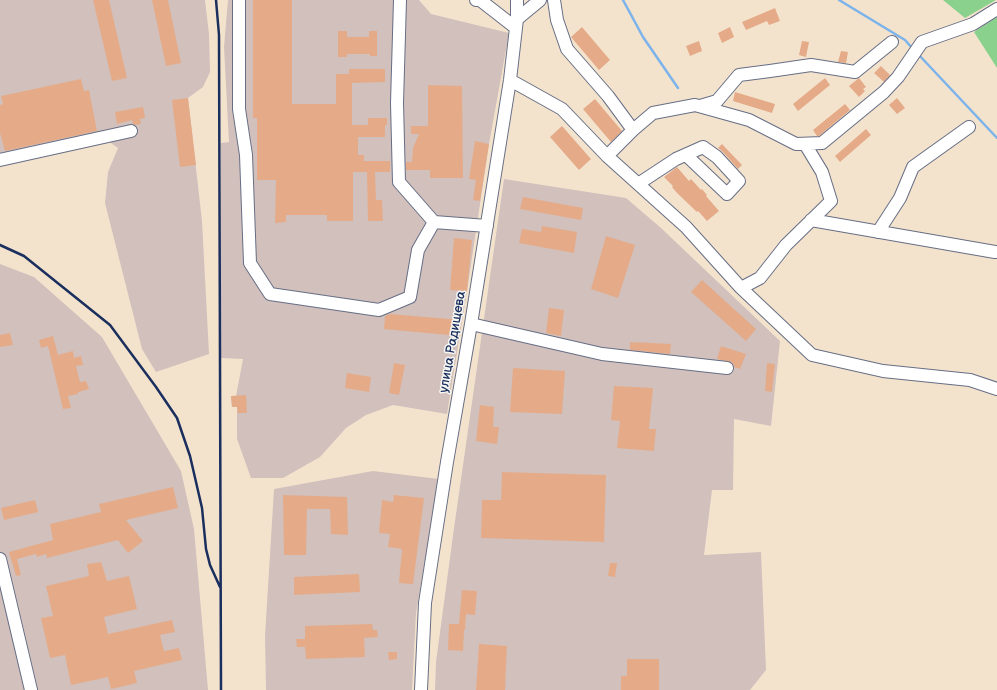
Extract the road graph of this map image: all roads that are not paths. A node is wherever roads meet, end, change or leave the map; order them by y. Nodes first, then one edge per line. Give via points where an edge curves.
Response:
1 (239, 0) edge
2 (400, 0) edge
3 (476, 0) edge
4 (517, 0) edge
5 (540, 0) edge
6 (554, 0) edge
7 (997, 9) edge
8 (516, 23) junction
9 (892, 42) dead end
10 (510, 80) junction
11 (700, 106) junction
12 (969, 127) dead end
13 (633, 130) junction
14 (131, 131) dead end
15 (805, 144) junction
16 (686, 155) dead end
17 (607, 156) junction
18 (0, 160) edge
19 (638, 184) junction
20 (811, 220) junction
21 (434, 222) junction
22 (487, 226) junction
23 (878, 232) junction
24 (995, 252) dead end
25 (741, 288) junction
26 (471, 324) junction
27 (727, 368) dead end
28 (997, 389) edge
29 (0, 559) edge
30 (30, 690) edge
31 (421, 690) edge

1 - 21 street via 239,109 246,155 250,263 270,294 379,310 404,300 410,297 418,250
2 - 21 street via 399,182
3 - 8 street
4 - 8 street, улица Радищева
5 - 8 street
6 - 13 street via 557,20 567,49 608,96
7 - 15 street via 973,24 922,42 898,77 884,92 822,143
8 - 10 street, улица Радищева
9 - 11 street via 855,72 811,65 739,75 717,101
10 - 17 street via 562,109
10 - 22 street, улица Радищева
11 - 13 street via 653,113
11 - 15 street via 749,120 796,144
12 - 23 street via 913,167 900,198
13 - 17 street
14 - 18 street
15 - 20 street via 822,172 831,201
16 - 19 street
17 - 19 street
19 - 25 street via 686,227
20 - 23 street
20 - 25 street via 760,278
21 - 22 street
22 - 26 street, улица Радищева
23 - 24 street
25 - 28 street via 812,355 884,371 970,380
26 - 27 street via 602,354
26 - 31 street, улица Радищева via 425,603
29 - 30 street

